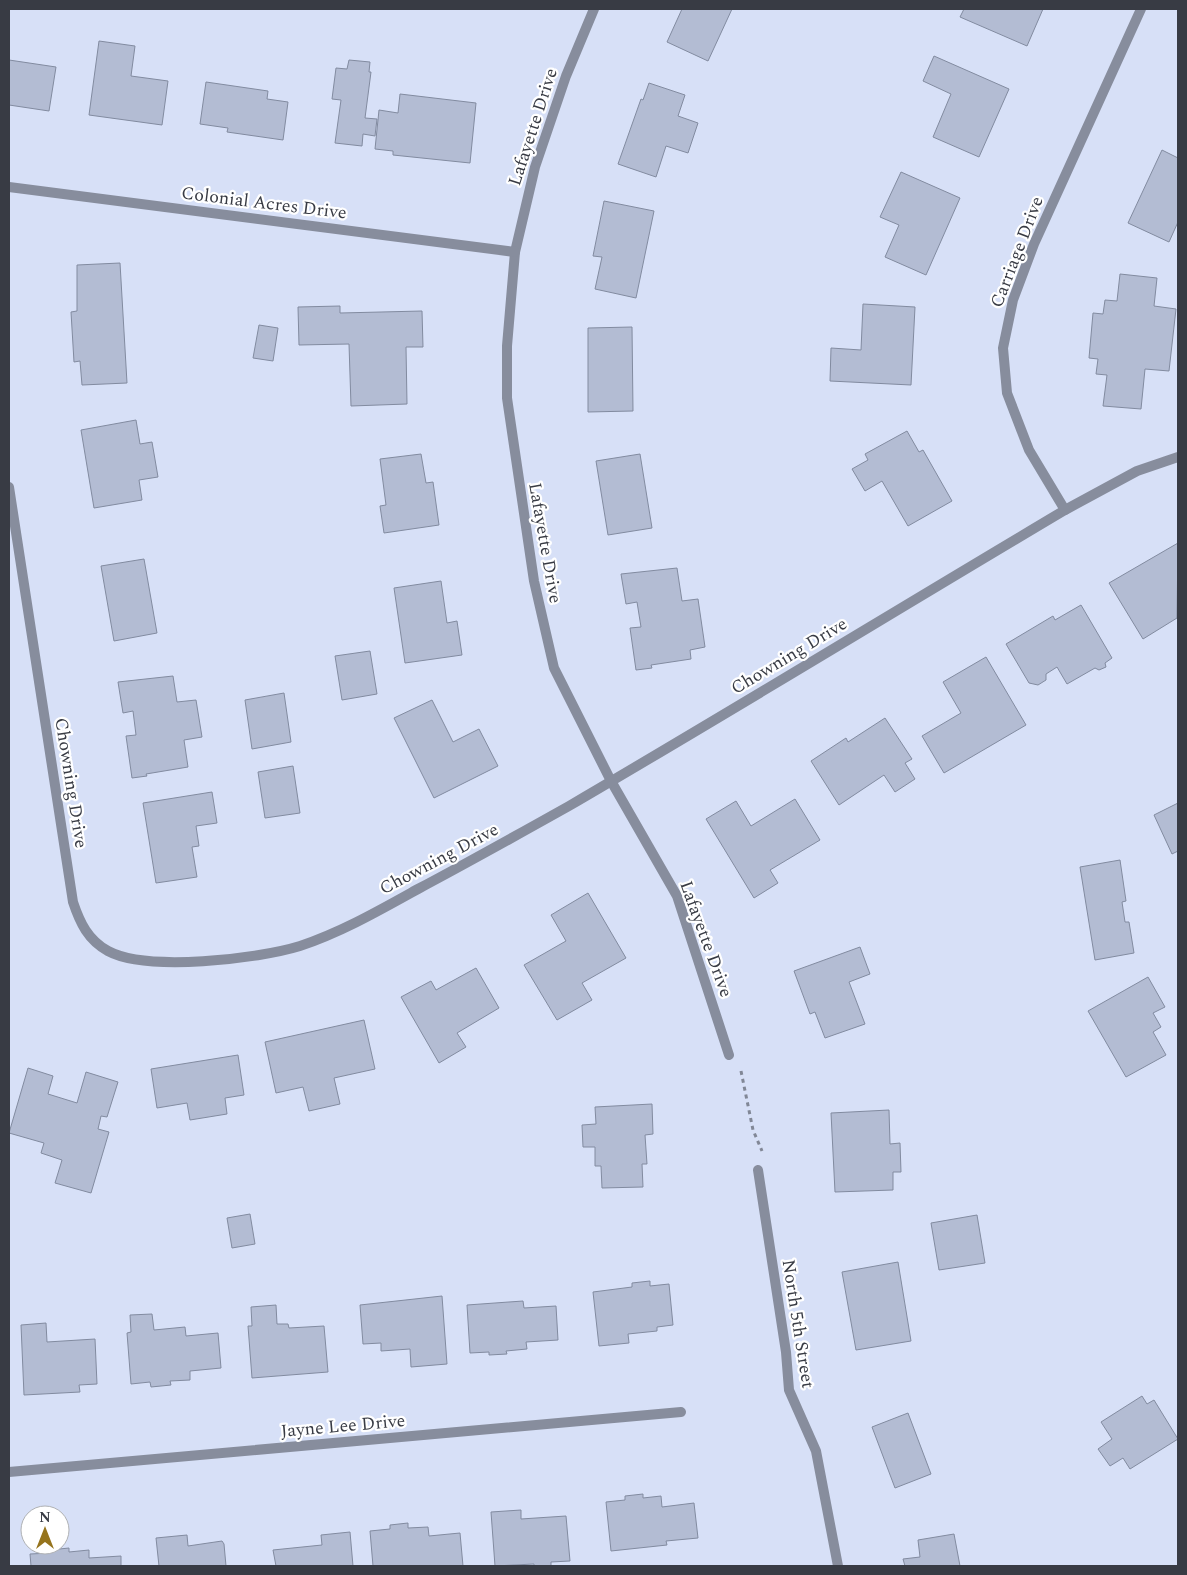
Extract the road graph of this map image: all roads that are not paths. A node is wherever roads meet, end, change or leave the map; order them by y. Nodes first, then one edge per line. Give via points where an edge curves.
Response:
1 (594, 9) edge
2 (1141, 9) edge
3 (9, 186) edge
4 (515, 252) junction
5 (1178, 457) edge
6 (9, 487) edge
7 (1065, 510) junction
8 (611, 781) junction
9 (729, 1055) road end
10 (758, 1170) road end
11 (681, 1412) dead end
12 (9, 1472) edge
13 (838, 1566) edge

1 - 4 street, Lafayette Drive via 566,76 535,167
2 - 7 street, Carriage Drive via 1034,244 1013,300 1003,348 1007,393 1029,450
3 - 4 street, Colonial Acres Drive
4 - 8 street, Lafayette Drive via 507,346 507,398 534,581 554,668
5 - 7 street, Chowning Drive via 1137,471
6 - 8 street, Chowning Drive via 73,902 80,923 91,939 108,951 128,959 171,963 266,954 300,946 358,922
7 - 8 street, Chowning Drive
8 - 9 street, Lafayette Drive via 677,896
10 - 13 street, North 5th Street via 789,1390 816,1451
11 - 12 street, Jayne Lee Drive

